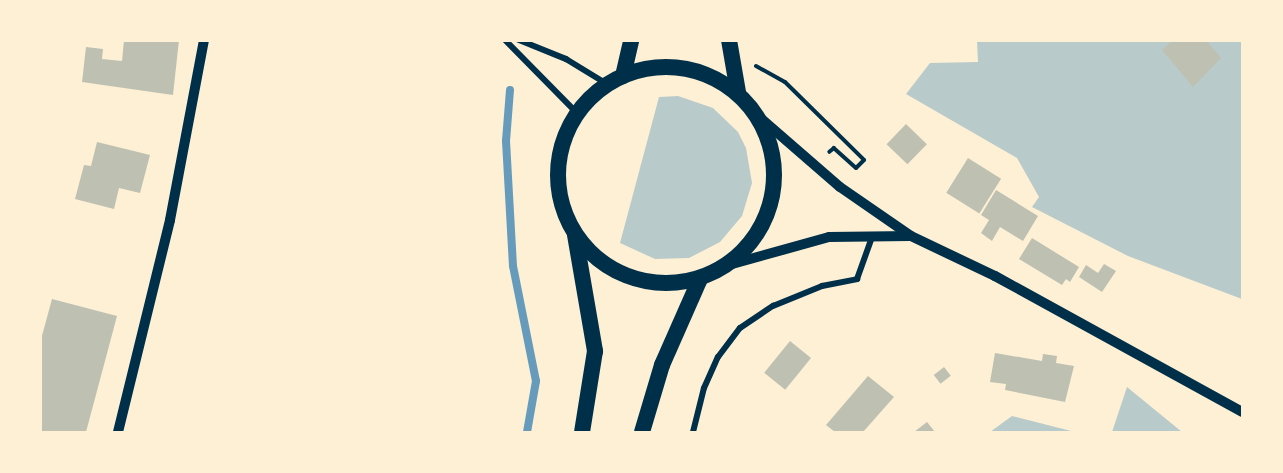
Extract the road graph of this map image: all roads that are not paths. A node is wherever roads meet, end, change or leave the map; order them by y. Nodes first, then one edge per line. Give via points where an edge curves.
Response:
1 (204, 40) edge
2 (505, 40) edge
3 (519, 40) edge
4 (631, 40) edge
5 (729, 40) edge
6 (623, 76) junction
7 (607, 84) junction
8 (738, 92) junction
9 (577, 113) junction
10 (758, 116) junction
11 (575, 234) junction
12 (911, 236) junction
13 (872, 237) junction
14 (726, 266) junction
15 (700, 279) junction
16 (1242, 412) edge
17 (118, 432) edge
18 (582, 432) edge
19 (642, 432) edge
20 (693, 432) edge

1 - 17 street via 170,220
2 - 9 street
3 - 7 street via 566,59
4 - 6 highway
5 - 8 highway
6 - 7 highway
6 - 8 highway via 652,67 682,68 712,76
7 - 9 highway
8 - 10 highway
9 - 11 highway via 563,142 557,174 561,205
10 - 12 street via 840,187
10 - 14 highway via 771,147 775,180 770,203 751,243
11 - 15 highway via 599,261 630,278 665,284
11 - 18 highway via 595,351
12 - 13 street
12 - 16 street via 1015,287
13 - 14 street via 829,237
13 - 20 street via 857,279 812,290 774,306 740,328 718,357 704,388
14 - 15 highway
15 - 19 highway via 662,365

